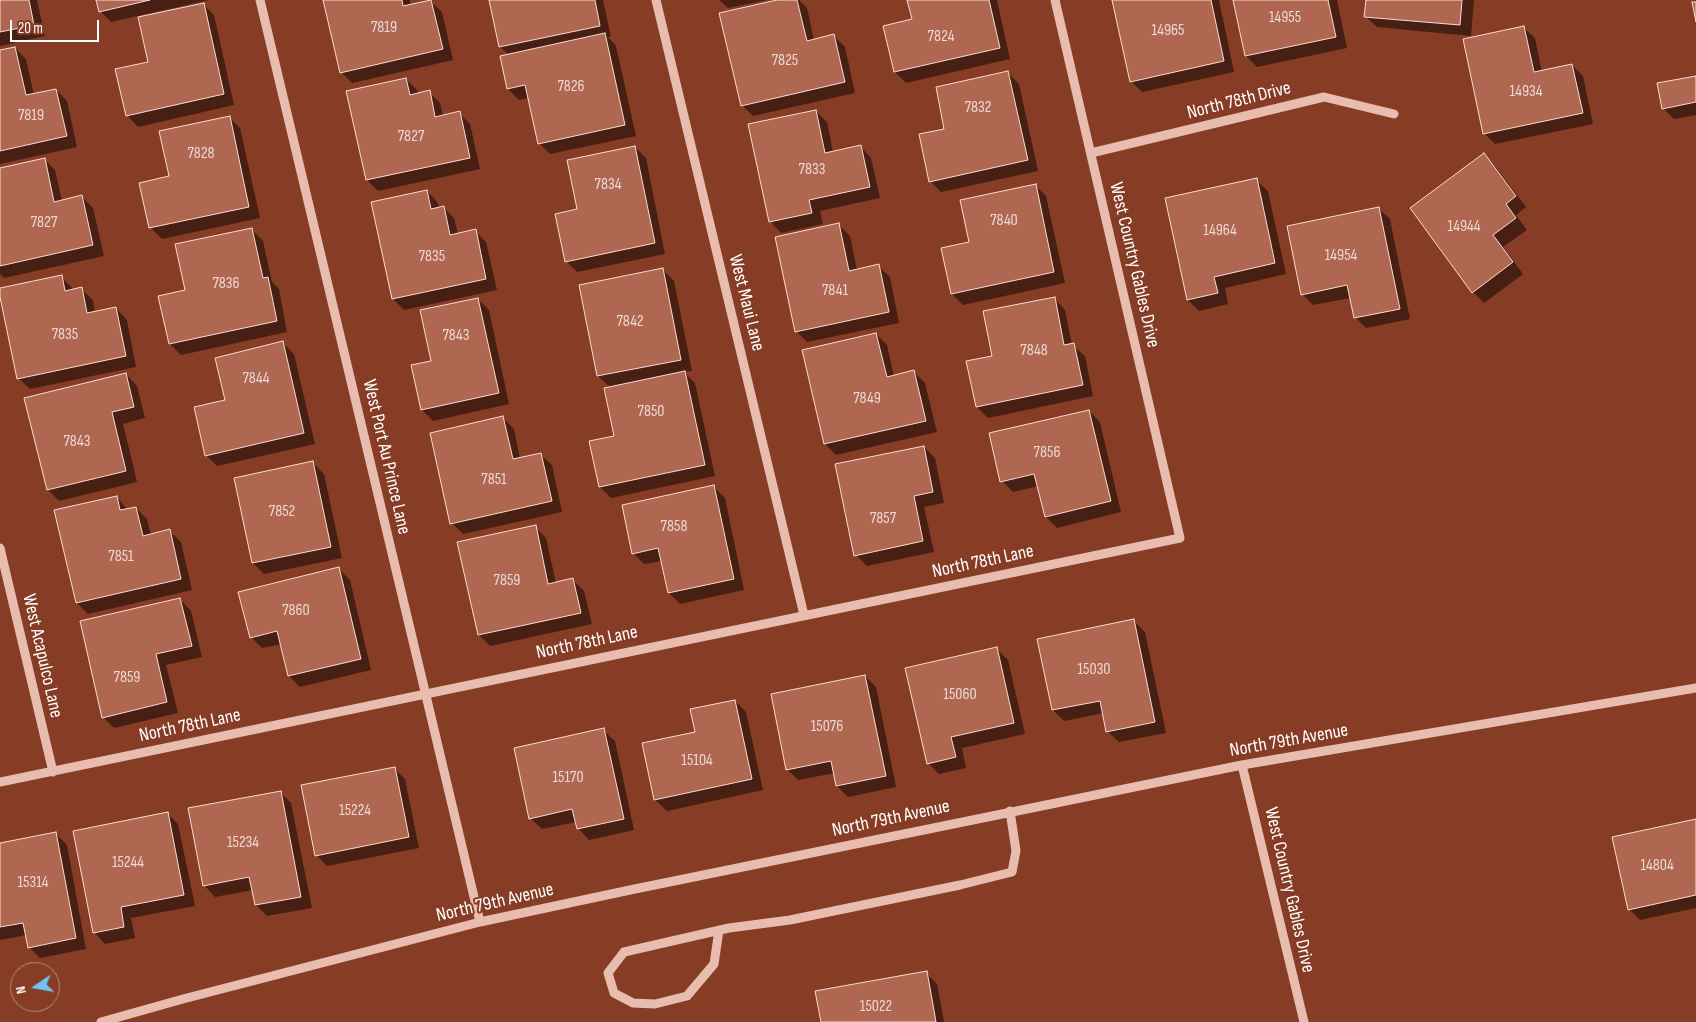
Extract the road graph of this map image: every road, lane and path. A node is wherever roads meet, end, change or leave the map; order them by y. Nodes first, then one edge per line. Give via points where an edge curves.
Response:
1 (260, 0) edge
2 (656, 0) edge
3 (1055, 0) edge
4 (1394, 114) dead end
5 (1091, 153) junction
6 (1180, 538) joint
7 (0, 548) edge
8 (804, 615) junction
9 (1696, 688) edge
10 (425, 694) junction
11 (1242, 765) junction
12 (53, 772) junction
13 (0, 782) edge
14 (1010, 811) junction
15 (480, 922) junction
16 (719, 930) junction
17 (101, 1022) edge
18 (1304, 1022) edge

1 - 10 street, West Port Au Prince Lane
2 - 8 street, West Maui Lane
3 - 5 street, West Country Gables Drive
4 - 5 street, North 78th Drive via 1324,97
5 - 6 street, West Country Gables Drive
6 - 8 street, North 78th Lane
7 - 12 street, West Acapulco Lane
8 - 10 street, North 78th Lane
9 - 11 street, North 79th Avenue
10 - 12 street, North 78th Lane
10 - 15 street, West Port Au Prince Lane
11 - 14 street, North 79th Avenue
11 - 18 street, West Country Gables Drive
12 - 13 street, North 78th Lane
14 - 15 street, North 79th Avenue
14 - 16 street via 1016,851 1012,872 790,920
15 - 17 street, North 79th Avenue
16 - 16 street via 624,952 608,974 614,993 632,1003 655,1004 687,996 714,964

